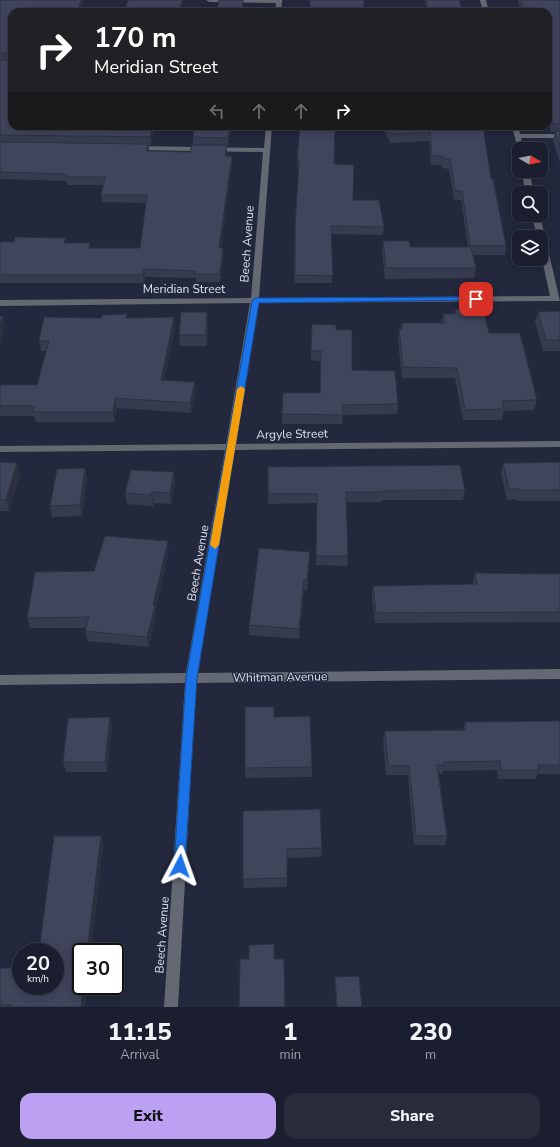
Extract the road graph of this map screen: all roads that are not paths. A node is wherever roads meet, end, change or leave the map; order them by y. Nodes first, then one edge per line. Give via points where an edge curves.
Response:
1 (209, 0) edge
2 (279, 1) edge
3 (269, 130) edge
4 (515, 130) edge
5 (517, 136) junction
6 (560, 136) edge
7 (518, 142) edge
8 (126, 148) edge
9 (267, 150) junction
10 (548, 263) edge
11 (558, 298) edge
12 (255, 301) junction
13 (0, 303) edge
14 (560, 444) edge
15 (232, 448) junction
16 (0, 449) edge
17 (560, 674) edge
18 (191, 678) junction
19 (0, 680) edge
20 (171, 1007) edge

1 - 2 street
3 - 9 street, Beech Avenue
4 - 5 street
5 - 6 street
5 - 7 street
8 - 9 street
9 - 12 street, Beech Avenue
10 - 11 street
11 - 12 street, Meridian Street
12 - 13 street, Meridian Street
12 - 15 street, Beech Avenue
14 - 15 street, Argyle Street
15 - 16 street, Argyle Street
15 - 18 street, Beech Avenue
17 - 18 street, Whitman Avenue
18 - 19 street, Whitman Avenue
18 - 20 street, Beech Avenue

